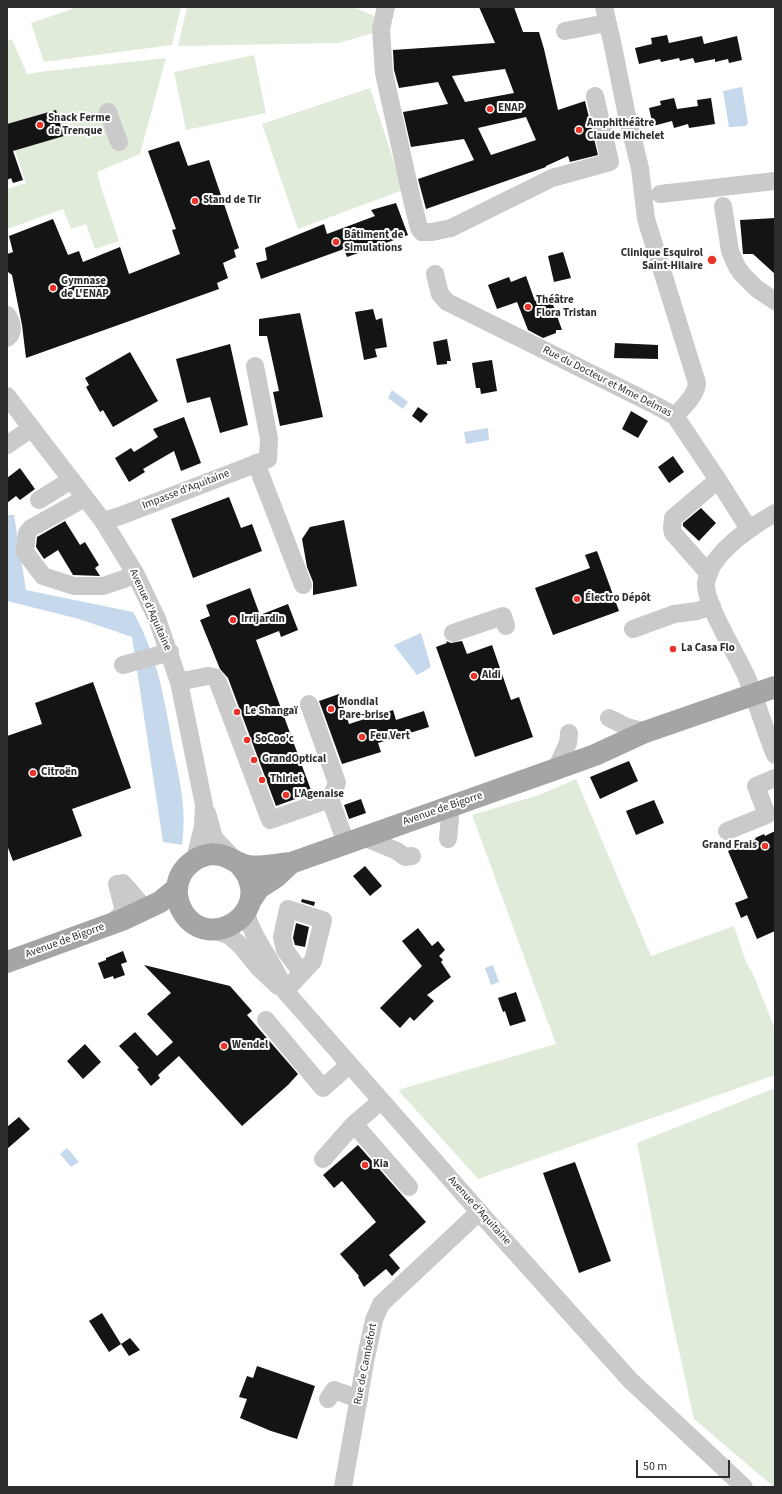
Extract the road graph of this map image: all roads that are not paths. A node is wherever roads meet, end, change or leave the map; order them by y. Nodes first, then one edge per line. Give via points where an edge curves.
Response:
1 (386, 7) edge
2 (606, 15) edge
3 (565, 31) dead end
4 (595, 96) dead end
5 (108, 112) dead end
6 (119, 142) dead end
7 (775, 181) edge
8 (660, 194) dead end
9 (723, 206) dead end
10 (435, 274) dead end
11 (775, 301) edge
12 (7, 314) edge
13 (7, 338) edge
14 (255, 366) dead end
15 (7, 396) edge
16 (675, 416) junction
17 (32, 428) junction
18 (7, 445) edge
19 (262, 461) junction
20 (71, 480) junction
21 (718, 480) junction
22 (85, 498) junction
23 (39, 500) dead end
24 (775, 513) edge
25 (103, 521) junction
26 (749, 529) junction
27 (135, 573) junction
28 (709, 574) junction
29 (303, 585) dead end
30 (712, 606) junction
31 (506, 626) dead end
32 (633, 629) dead end
33 (454, 633) dead end
34 (170, 652) junction
35 (123, 665) dead end
36 (180, 682) junction
37 (775, 687) edge
38 (763, 700) edge
39 (309, 704) dead end
40 (609, 718) dead end
41 (645, 732) junction
42 (570, 733) dead end
43 (595, 755) junction
44 (775, 755) edge
45 (556, 770) junction
46 (775, 778) edge
47 (330, 799) junction
48 (204, 805) junction
49 (449, 808) junction
50 (727, 831) dead end
51 (448, 839) dead end
52 (354, 840) junction
53 (412, 856) dead end
54 (195, 859) junction
55 (238, 863) junction
56 (291, 863) junction
57 (177, 888) junction
58 (248, 906) junction
59 (145, 909) junction
60 (186, 917) junction
61 (117, 922) junction
62 (214, 930) junction
63 (7, 962) edge
64 (301, 972) dead end
65 (285, 991) junction
66 (266, 1020) dead end
67 (349, 1065) junction
68 (381, 1101) junction
69 (354, 1124) junction
70 (323, 1159) dead end
71 (409, 1187) dead end
72 (479, 1212) junction
73 (328, 1399) dead end
74 (359, 1399) junction
75 (343, 1487) edge
76 (744, 1487) edge

1 - 4 street via 381,28 384,73 412,200 422,232 451,228 552,178 610,162
2 - 3 street
2 - 16 street via 640,168 646,219 698,383 696,390
5 - 6 street
7 - 8 street
9 - 11 street via 730,250 737,267 758,289
10 - 16 street, Rue du Docteur et Mme Delmas via 440,294 447,302
12 - 13 street via 12,333
14 - 19 street via 269,439
15 - 17 street, Avenue d'Aquitaine
16 - 21 street, Rue du Docteur et Mme Delmas
17 - 18 street
17 - 20 street, Avenue d'Aquitaine
19 - 25 street, Impasse d'Aquitaine
19 - 29 street
20 - 22 street, Avenue d'Aquitaine
20 - 23 street
21 - 26 street, Rue du Docteur et Mme Delmas
21 - 28 street via 673,518 672,528
22 - 25 street, Avenue d'Aquitaine
22 - 27 street via 31,528 27,533 25,552 43,576 74,586 104,586
24 - 26 street
25 - 27 street, Avenue d'Aquitaine
26 - 28 street via 721,554
27 - 34 street, Avenue d'Aquitaine
28 - 30 street via 706,582
30 - 32 street via 674,614
30 - 38 street
31 - 33 street via 503,616
34 - 35 street
34 - 36 street, Avenue d'Aquitaine
36 - 47 street via 207,676 214,677 218,682 270,820
36 - 48 street, Avenue d'Aquitaine
37 - 38 main road, Avenue de Bigorre
38 - 41 main road, Avenue de Bigorre
38 - 43 main road, Avenue de Bigorre via 661,740
38 - 44 street
39 - 47 street via 337,783
40 - 41 street via 626,727
41 - 43 main road, Avenue de Bigorre
42 - 45 street
43 - 45 main road, Avenue de Bigorre
45 - 49 main road, Avenue de Bigorre
46 - 50 street via 756,786 767,815
47 - 52 street
48 - 54 street, Avenue d'Aquitaine via 203,827
48 - 55 street via 214,838
49 - 51 street
49 - 52 main road, Avenue de Bigorre
52 - 53 street via 398,851 405,857
52 - 56 main road, Avenue de Bigorre
54 - 55 main road via 212,854
54 - 57 main road via 186,867
55 - 56 main road, Avenue de Bigorre via 250,866
55 - 58 main road via 248,877 251,888
56 - 58 main road, Avenue de Bigorre via 259,888
57 - 59 main road, Avenue de Bigorre via 160,902
57 - 60 main road via 179,904
58 - 62 main road via 238,921
58 - 65 street, Avenue d'Aquitaine via 255,936
59 - 61 main road, Avenue de Bigorre
59 - 61 street via 120,884 123,912
60 - 61 main road, Avenue de Bigorre via 175,914
60 - 62 main road via 194,924
61 - 63 main road, Avenue de Bigorre
62 - 65 street via 230,936 259,968
64 - 65 street
65 - 67 street, Avenue d'Aquitaine
66 - 67 street via 323,1088
67 - 68 street, Avenue d'Aquitaine
68 - 69 street
68 - 72 street, Avenue d'Aquitaine
69 - 70 street
69 - 71 street
72 - 74 street, Rue de Cambefort via 381,1304 374,1320
72 - 76 street, Avenue d'Aquitaine via 630,1380
73 - 74 street via 334,1390
74 - 75 street, Rue de Cambefort

